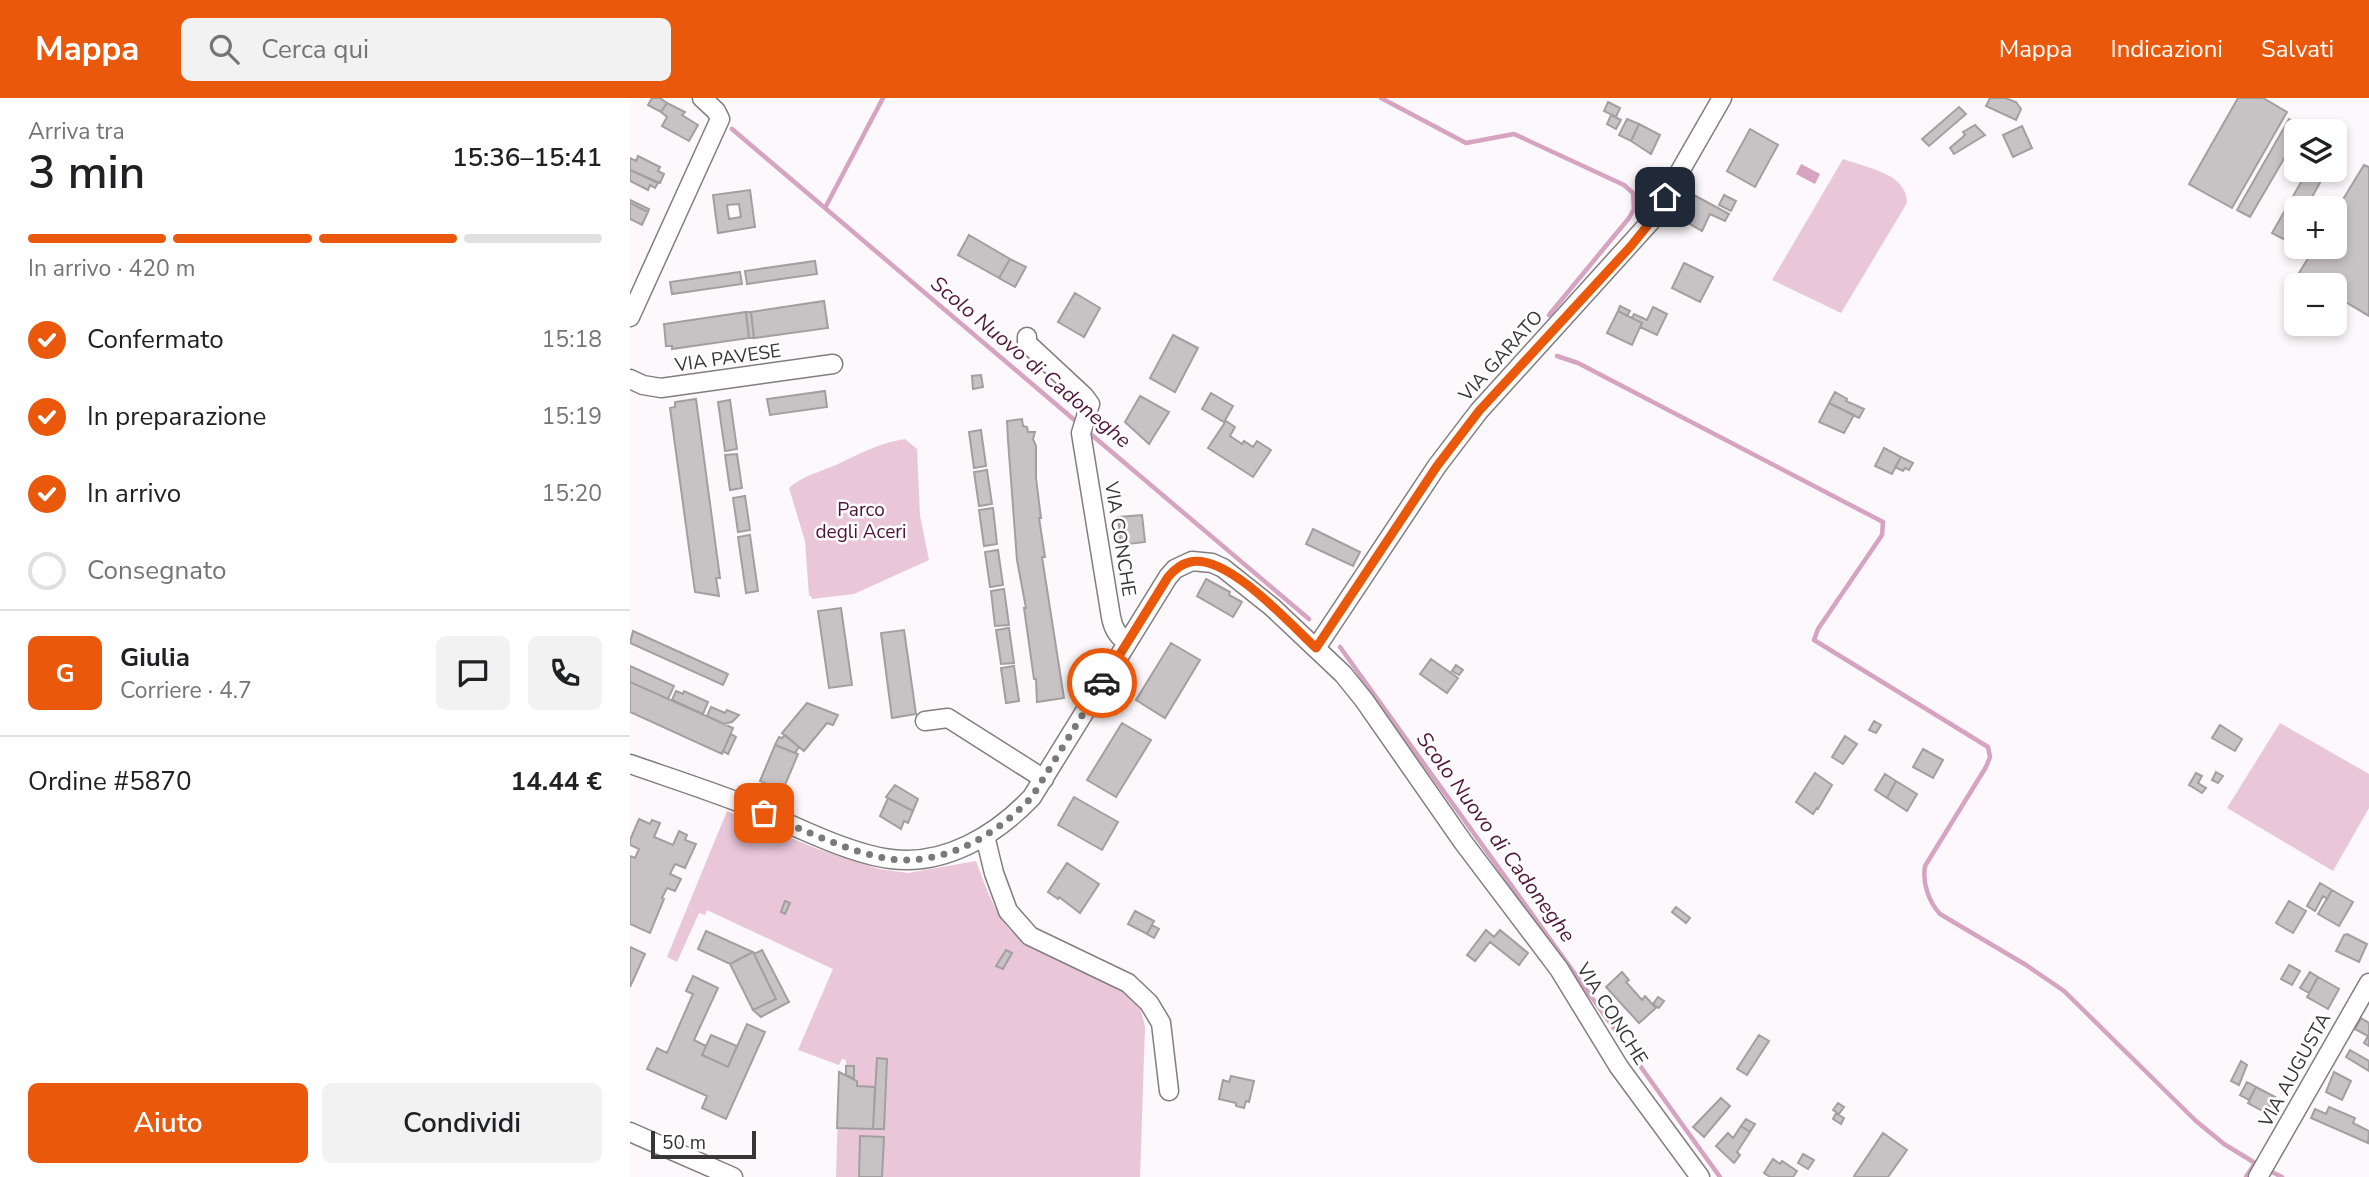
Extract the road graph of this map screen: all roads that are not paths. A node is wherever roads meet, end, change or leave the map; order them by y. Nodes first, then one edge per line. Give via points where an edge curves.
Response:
1 (702, 98) edge
2 (1722, 98) edge
3 (630, 317) edge
4 (1027, 337) dead end
5 (833, 364) dead end
6 (630, 379) edge
7 (1128, 642) junction
8 (1316, 648) junction
9 (925, 721) dead end
10 (630, 764) edge
11 (1044, 779) junction
12 (985, 836) junction
13 (2369, 983) edge
14 (1169, 1091) dead end
15 (630, 1132) edge
16 (2262, 1169) edge
17 (733, 1177) edge
18 (1700, 1177) edge

1 - 3 street via 720,119
2 - 8 street, VIA GARATO via 1652,220 1479,411
4 - 7 street, VIA CONCHE via 1027,343 1090,404 1083,425 1111,617 1113,628
5 - 6 street, VIA PAVESE via 661,388
7 - 8 street, VIA CONCHE via 1168,577 1184,564 1201,561 1236,577
7 - 11 street, VIA CONCHE
8 - 18 street, VIA CONCHE via 1364,700 1559,969 1619,1067
9 - 11 street via 948,718
10 - 12 street, VIA CONCHE via 877,857 907,860 953,852
11 - 12 street, VIA CONCHE via 1019,811
12 - 14 street via 1008,911 1030,936 1128,983 1149,1003 1161,1023
13 - 16 street, VIA AUGUSTA
15 - 17 street

